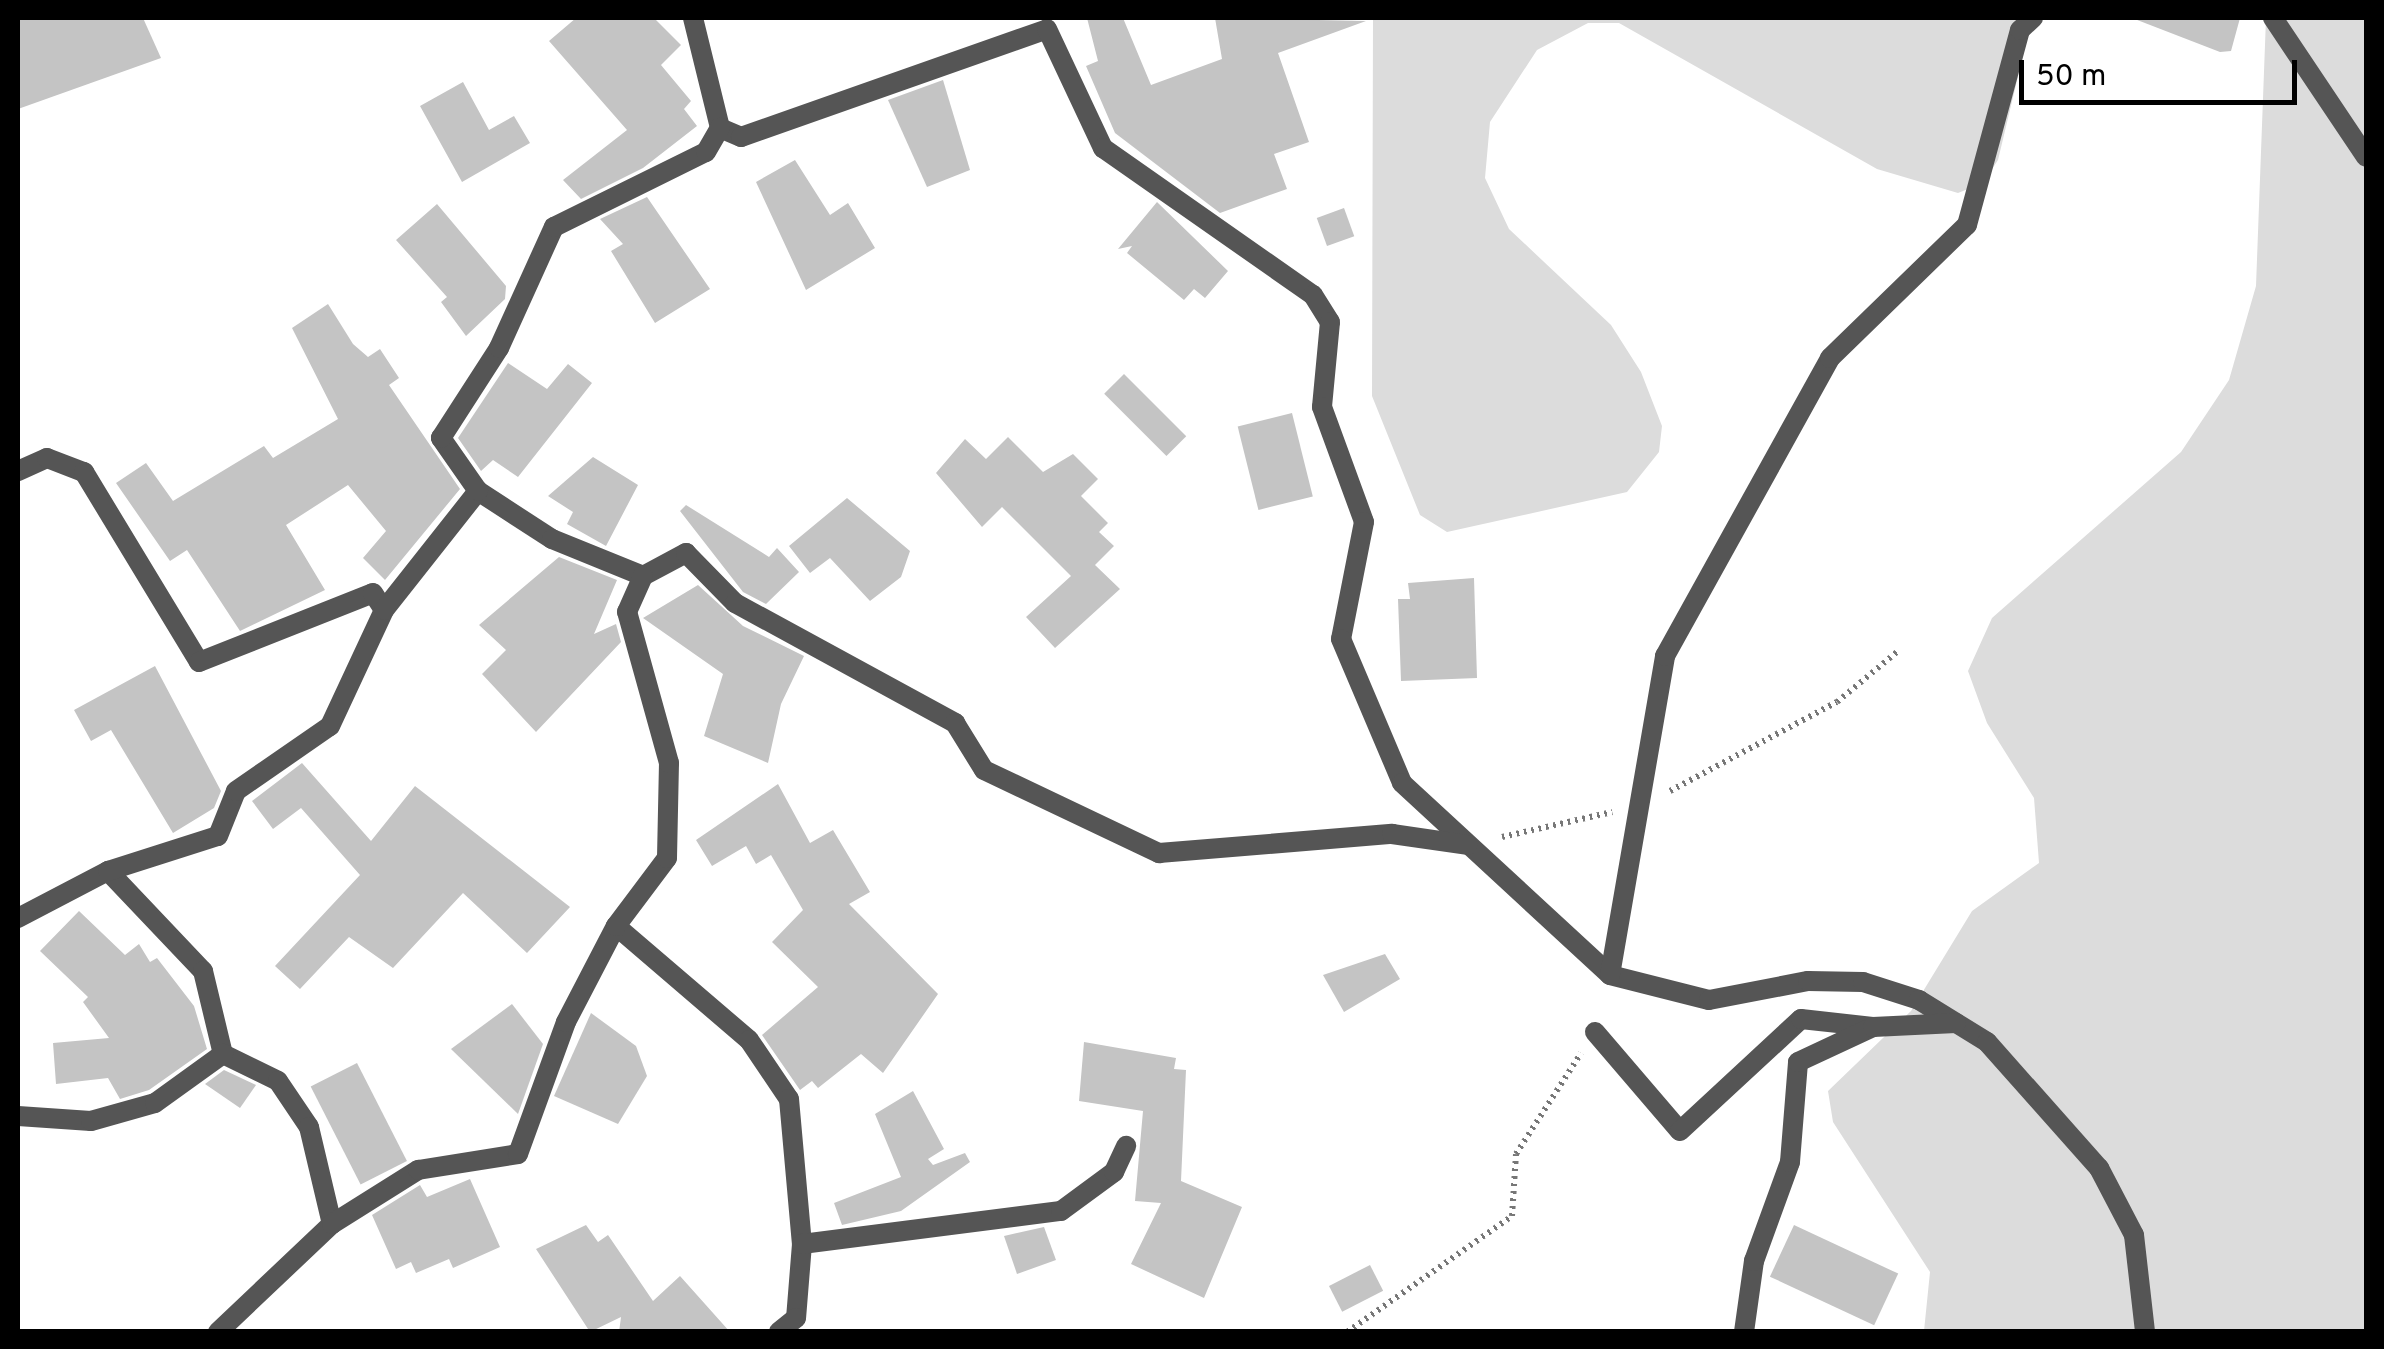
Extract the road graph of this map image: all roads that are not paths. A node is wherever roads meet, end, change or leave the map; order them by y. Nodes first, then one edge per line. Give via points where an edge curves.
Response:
1 (693, 18) edge
2 (2033, 18) edge
3 (2274, 18) edge
4 (1046, 23) edge
5 (720, 128) junction
6 (2366, 157) edge
7 (18, 471) edge
8 (478, 491) junction
9 (643, 576) junction
10 (384, 610) junction
11 (1467, 845) junction
12 (108, 871) junction
13 (18, 918) edge
14 (616, 926) junction
15 (1610, 975) junction
16 (1956, 1023) junction
17 (1873, 1027) junction
18 (1594, 1032) road end
19 (224, 1054) junction
20 (18, 1116) edge
21 (1126, 1146) dead end
22 (332, 1224) junction
23 (802, 1244) junction
24 (218, 1332) edge
25 (779, 1332) edge
26 (1744, 1332) edge
27 (2145, 1332) edge

1 - 5 street
2 - 15 street via 2020,30 1967,224 1830,358 1665,656
3 - 6 street
4 - 5 street via 741,136
4 - 11 street via 1103,148 1313,295 1330,322 1322,407 1364,522 1341,639 1402,784
5 - 8 street via 706,152 554,227 499,348 440,438
7 - 10 street via 47,458 84,472 199,662 373,593
8 - 9 street via 552,538
8 - 10 street
9 - 11 street via 686,552 735,603 955,723 984,770 1159,853 1392,834
9 - 14 street via 626,612 670,763 667,858
10 - 12 street via 330,726 236,790 218,836
11 - 15 street
12 - 13 street
12 - 19 street via 203,971
14 - 22 street via 566,1022 518,1154 418,1170
14 - 23 street via 749,1040 789,1099
15 - 16 street via 1709,1000 1808,981 1862,982
16 - 17 street
16 - 27 street via 1987,1042 2098,1168 2134,1235
17 - 18 street via 1802,1019 1680,1130
17 - 26 street via 1798,1062 1790,1162 1754,1262
19 - 20 street via 155,1103 91,1121
19 - 22 street via 278,1080 309,1127
21 - 23 street via 1114,1172 1060,1211
22 - 24 street
23 - 25 street via 796,1318

